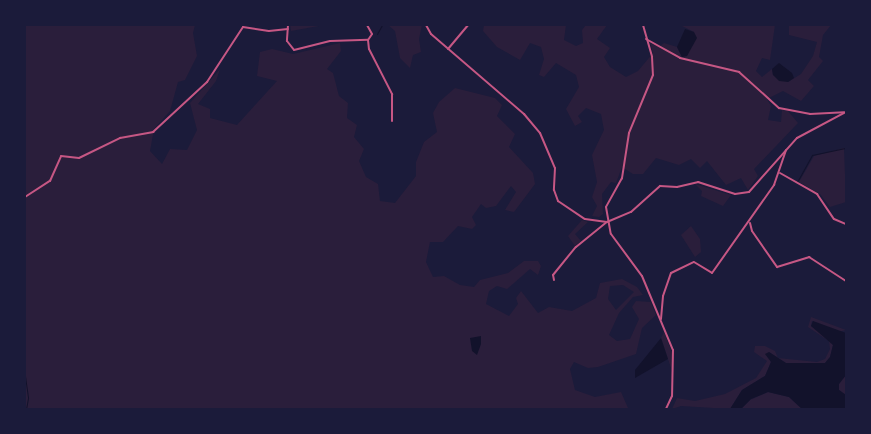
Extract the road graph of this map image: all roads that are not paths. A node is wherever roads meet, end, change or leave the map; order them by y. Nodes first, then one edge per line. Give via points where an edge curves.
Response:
1 (288, 25) edge
2 (367, 25) edge
3 (426, 25) edge
4 (468, 25) edge
5 (643, 25) edge
6 (288, 29) junction
7 (646, 39) junction
8 (368, 40) junction
9 (448, 49) junction
10 (846, 112) edge
11 (392, 121) dead end
12 (786, 150) junction
13 (780, 173) junction
14 (25, 197) edge
15 (607, 222) junction
16 (750, 223) junction
17 (846, 224) edge
18 (846, 276) edge
19 (554, 280) dead end
20 (845, 280) edge
21 (661, 319) junction
22 (666, 409) edge

1 - 6 street
2 - 8 street via 372,34
3 - 9 street
4 - 9 street
5 - 7 street
6 - 8 street via 288,45 294,50 330,41
6 - 14 street via 278,27 270,31 243,27 207,82 153,132 120,138 79,158 62,156 50,181
7 - 10 street via 680,58 740,72 779,108 810,114
7 - 15 street via 652,57 652,75 629,133 622,178 606,207
8 - 11 street via 369,49 392,94
9 - 15 street via 524,114 540,132 556,168 553,184 558,201 585,219
10 - 12 street via 807,131
12 - 13 street
12 - 15 street via 749,192 735,194 698,182 677,187 660,186 637,209
13 - 16 street
13 - 17 street via 816,194 834,219
15 - 19 street via 576,247 553,275
15 - 21 street via 610,234 642,276
16 - 20 street via 752,231 778,267 809,257
16 - 21 street via 712,273 694,262 671,273 663,296
18 - 20 street
21 - 22 street via 675,358 672,396

